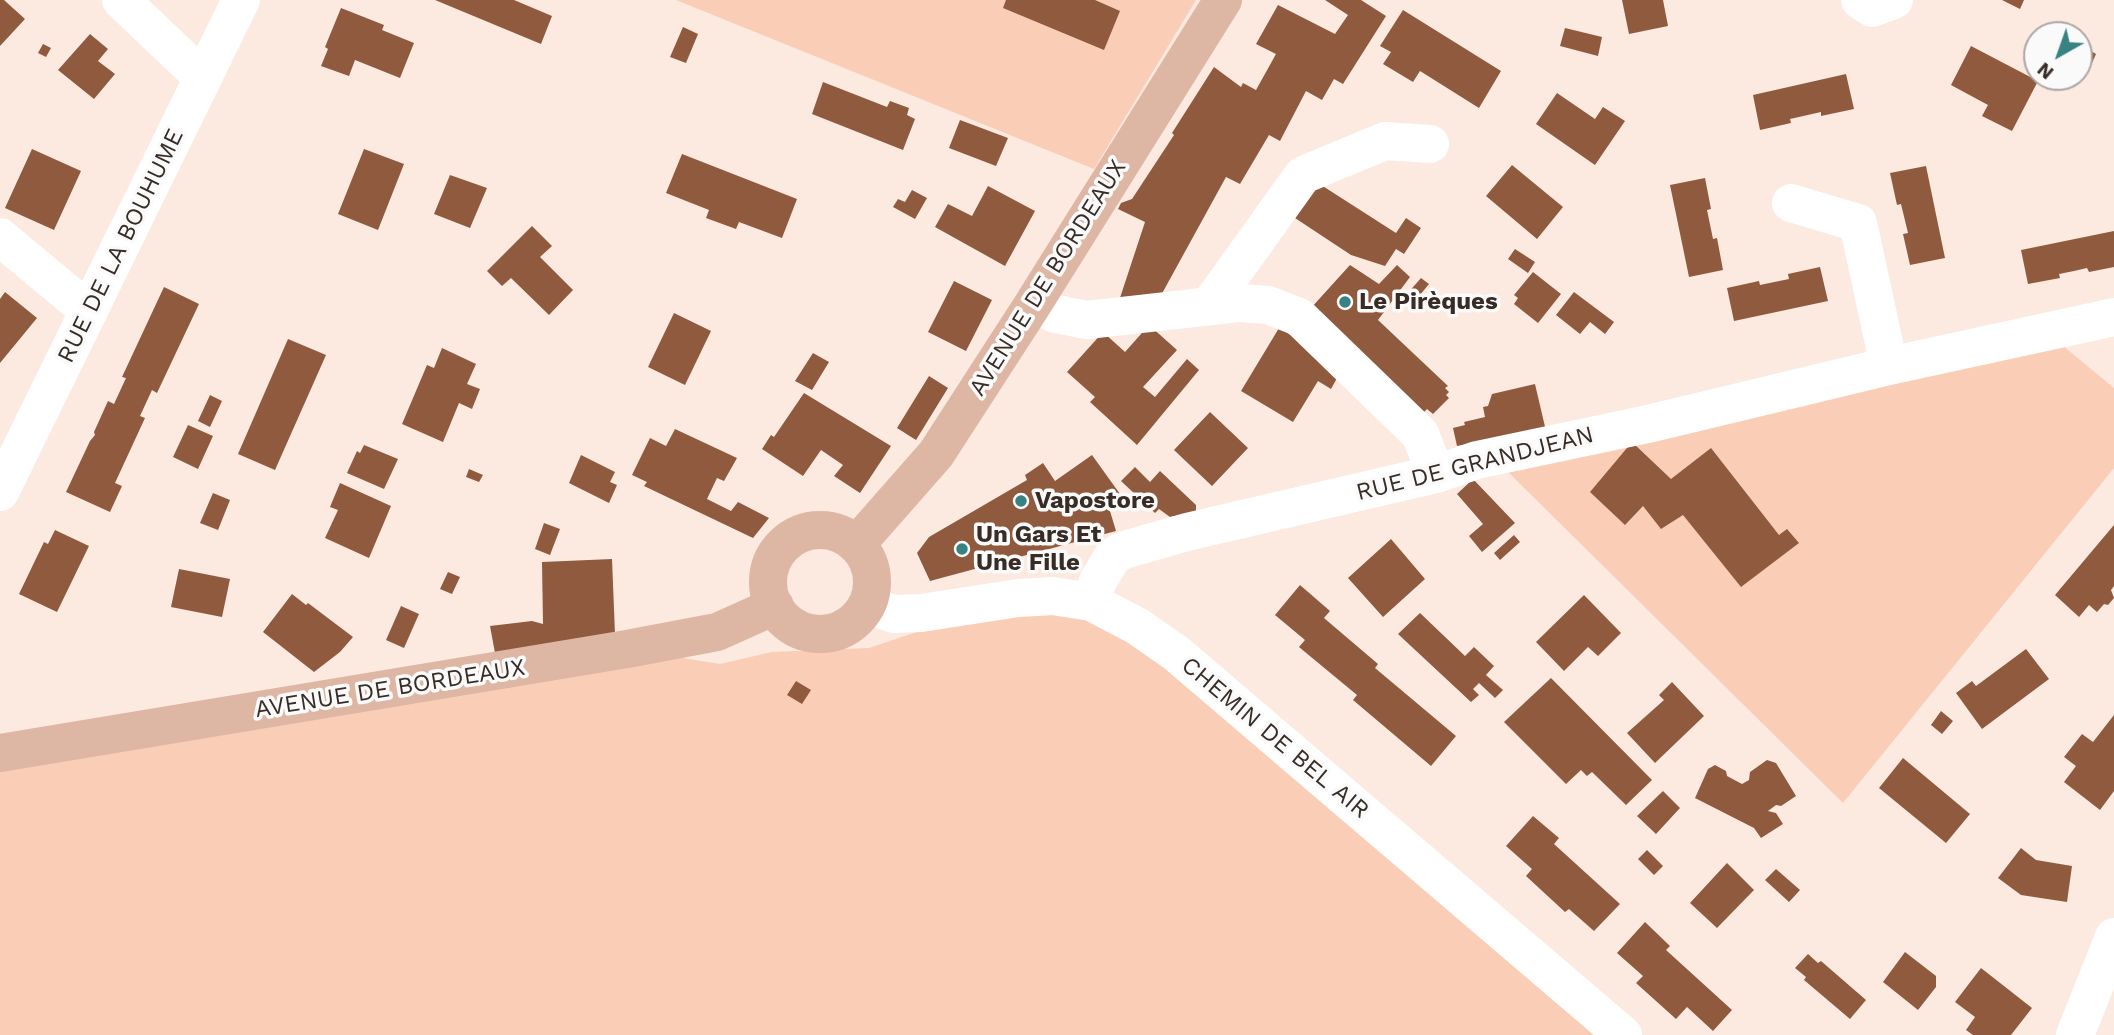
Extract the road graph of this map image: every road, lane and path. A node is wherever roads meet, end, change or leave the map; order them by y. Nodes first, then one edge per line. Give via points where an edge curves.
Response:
1 (121, 0) edge
2 (241, 0) edge
3 (1223, 0) edge
4 (1860, 0) edge
5 (1894, 0) edge
6 (203, 78) junction
7 (1430, 144) dead end
8 (1791, 203) dead end
9 (0, 237) edge
10 (1033, 304) junction
11 (1209, 306) junction
12 (89, 311) junction
13 (2114, 317) edge
14 (1889, 366) junction
15 (1436, 474) junction
16 (0, 492) edge
17 (856, 545) junction
18 (1091, 602) junction
19 (775, 606) junction
20 (867, 606) junction
21 (0, 753) edge
22 (2114, 937) edge
23 (1623, 1035) edge
24 (2075, 1035) edge

1 - 6 street
2 - 6 street, RUE DE LA BOUHUME
3 - 10 main road, AVENUE DE BORDEAUX
4 - 5 street via 1872,8
6 - 12 street, RUE DE LA BOUHUME
7 - 11 street via 1385,141 1303,175
8 - 14 street via 1858,223
9 - 12 street
10 - 11 street via 1087,320
10 - 17 main road, AVENUE DE BORDEAUX via 936,454
11 - 15 street via 1268,304 1300,317 1420,434
12 - 16 street, RUE DE LA BOUHUME
13 - 14 street, RUE DE GRANDJEAN
14 - 15 street, RUE DE GRANDJEAN via 1477,460
15 - 18 street, RUE DE GRANDJEAN via 1124,550 1113,556
17 - 19 main road via 828,531 796,536 783,546 769,575
17 - 20 main road via 872,574
18 - 20 street, CHEMIN DE BEL AIR via 1053,596 1018,598 894,614
18 - 23 street, CHEMIN DE BEL AIR via 1177,654
19 - 20 main road via 794,627 821,634 848,626
19 - 21 main road, AVENUE DE BORDEAUX via 717,632 652,645
22 - 24 street

